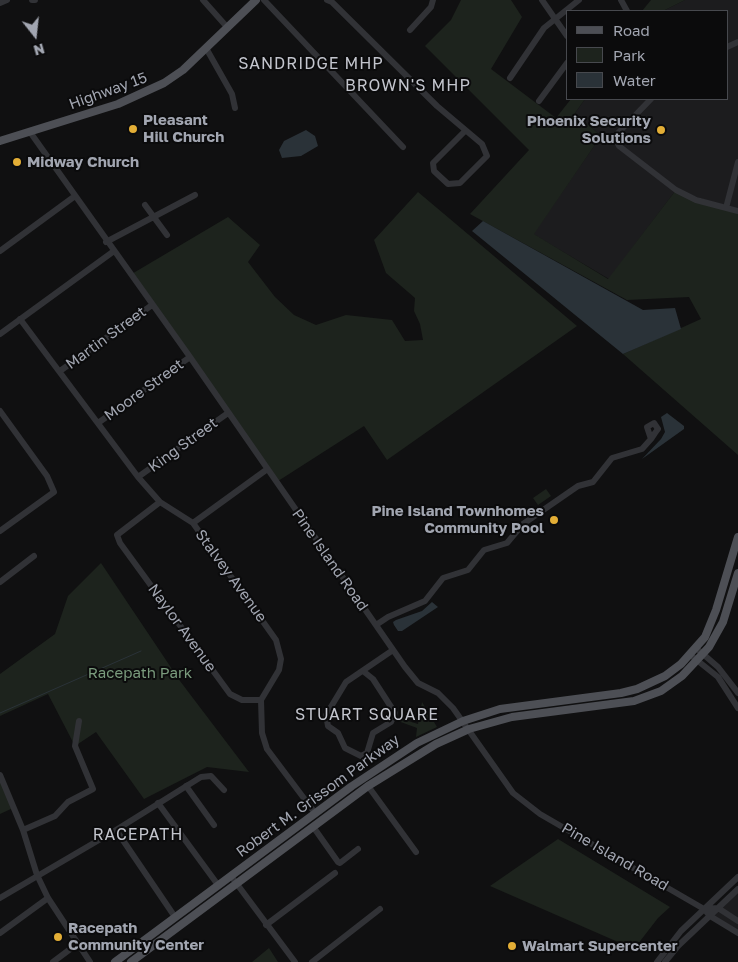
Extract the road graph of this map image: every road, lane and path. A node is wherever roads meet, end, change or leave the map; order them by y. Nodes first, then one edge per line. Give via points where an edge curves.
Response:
1 (7, 0) edge
2 (203, 0) edge
3 (256, 0) edge
4 (264, 0) edge
5 (327, 0) edge
6 (434, 0) edge
7 (542, 0) edge
8 (579, 0) edge
9 (0, 3) edge
10 (554, 19) junction
11 (228, 27) junction
12 (410, 30) dead end
13 (566, 35) edge
14 (206, 48) junction
15 (566, 64) edge
16 (510, 78) dead end
17 (650, 100) edge
18 (540, 101) dead end
19 (235, 108) dead end
20 (465, 131) junction
21 (30, 132) junction
22 (0, 141) edge
23 (403, 147) dead end
24 (738, 162) edge
25 (195, 195) dead end
26 (75, 196) junction
27 (145, 205) dead end
28 (726, 208) junction
29 (738, 211) edge
30 (154, 216) junction
31 (167, 235) dead end
32 (106, 242) junction
33 (0, 251) edge
34 (114, 251) junction
35 (152, 305) junction
36 (20, 319) junction
37 (0, 334) edge
38 (190, 356) junction
39 (60, 371) junction
40 (0, 412) edge
41 (228, 413) junction
42 (98, 424) junction
43 (651, 438) dead end
44 (266, 470) junction
45 (138, 477) junction
46 (160, 502) junction
47 (193, 523) junction
48 (1, 527) edge
49 (738, 537) edge
50 (34, 556) dead end
51 (738, 573) edge
52 (0, 582) edge
53 (376, 626) junction
54 (393, 650) junction
55 (693, 651) junction
56 (701, 658) junction
57 (363, 671) junction
58 (738, 693) edge
59 (731, 698) junction
60 (261, 700) junction
61 (738, 708) edge
62 (79, 721) dead end
63 (463, 721) junction
64 (469, 729) junction
65 (391, 758) junction
66 (395, 769) junction
67 (0, 775) edge
68 (186, 786) junction
69 (368, 786) junction
70 (224, 790) dead end
71 (158, 803) junction
72 (315, 814) junction
73 (214, 825) dead end
74 (314, 828) junction
75 (23, 830) junction
76 (116, 830) junction
77 (358, 849) dead end
78 (416, 852) dead end
79 (336, 873) dead end
80 (37, 875) junction
81 (231, 876) junction
82 (738, 877) edge
83 (218, 885) junction
84 (237, 885) junction
85 (738, 889) edge
86 (0, 898) edge
87 (48, 898) junction
88 (718, 908) junction
89 (380, 909) dead end
90 (704, 909) junction
91 (710, 916) junction
92 (175, 917) junction
93 (738, 921) edge
94 (266, 925) junction
95 (0, 933) edge
96 (738, 934) edge
97 (76, 944) junction
98 (53, 962) edge
99 (90, 962) edge
100 (115, 962) edge
101 (131, 962) edge
102 (295, 962) edge
103 (312, 962) edge
104 (657, 962) edge
105 (664, 962) edge

1 - 9 street
2 - 11 street
3 - 11 main road, Highway 15
4 - 23 street
5 - 20 street
6 - 12 street
7 - 10 street
8 - 10 street
10 - 13 street
10 - 16 street via 544,28
11 - 14 main road, Highway 15
14 - 19 street via 232,94
14 - 21 main road, Highway 15 via 183,70 153,90
15 - 18 street
17 - 28 street via 618,133 616,140 619,146 676,190 696,200
20 - 20 street via 482,144 487,156 460,183 448,184 434,171 432,163
21 - 22 main road, Highway 15
21 - 26 street, Pine Island Road
24 - 28 street
25 - 30 street
26 - 32 street, Pine Island Road
26 - 33 street
27 - 30 street
28 - 29 street
30 - 31 street
30 - 32 street
32 - 34 street, Pine Island Road
34 - 35 street, Pine Island Road
34 - 36 street
35 - 38 street, Pine Island Road
35 - 39 street, Martin Street
36 - 37 street
36 - 39 street, Stalvey Avenue
38 - 41 street, Pine Island Road
38 - 42 street, Moore Street
39 - 42 street, Stalvey Avenue
40 - 48 street via 47,476 54,492
41 - 44 street, Pine Island Road
41 - 45 street, King Street
42 - 45 street, Stalvey Avenue
43 - 53 street via 637,452 612,458 596,479 578,486 523,524 507,543 484,550 468,570 440,581 425,601 388,617
44 - 47 street
44 - 53 street, Pine Island Road
45 - 46 street, Stalvey Avenue
46 - 47 street, Stalvey Avenue
46 - 60 street, Naylor Avenue via 118,535 120,543 230,694 242,700
47 - 60 street, Stalvey Avenue via 276,640 281,659 279,670
49 - 55 main road, Robert M. Grissom Parkway via 716,610 705,637
50 - 52 street
51 - 56 main road, Robert M. Grissom Parkway via 723,622
53 - 54 street, Pine Island Road
54 - 57 street
54 - 63 street, Pine Island Road via 412,678 446,700
55 - 56 street
55 - 63 main road, Robert M. Grissom Parkway via 665,676 637,689 521,705
56 - 58 street via 724,674
56 - 59 street
56 - 64 main road, Robert M. Grissom Parkway via 661,691 634,701 512,717
57 - 57 street via 340,689 326,720 345,748 360,756 368,753 373,733 391,722 395,713 373,679
58 - 59 street
59 - 61 street
60 - 72 street, Stalvey Avenue via 260,723 267,749
62 - 75 street via 75,746 93,789 68,802 55,816
63 - 64 street, Pine Island Road
63 - 65 main road, Robert M. Grissom Parkway
64 - 66 main road, Robert M. Grissom Parkway
64 - 90 street, Pine Island Road via 507,785 532,809
65 - 66 main road
65 - 72 main road, Robert M. Grissom Parkway
66 - 69 main road, Robert M. Grissom Parkway
67 - 75 street
68 - 70 street via 208,776
68 - 71 street
68 - 73 street
69 - 74 main road, Robert M. Grissom Parkway
69 - 78 street
71 - 76 street
71 - 83 street
72 - 81 main road, Robert M. Grissom Parkway
74 - 77 street via 338,862
74 - 84 main road, Robert M. Grissom Parkway
75 - 80 street
76 - 80 street
76 - 92 street
79 - 94 street
80 - 86 street
80 - 87 street
81 - 83 main road, Robert M. Grissom Parkway
81 - 84 street
82 - 90 street
83 - 92 main road, Robert M. Grissom Parkway
84 - 94 street
84 - 101 main road, Robert M. Grissom Parkway
85 - 88 street
87 - 95 street
87 - 97 street
88 - 90 street
88 - 91 street
88 - 93 street
89 - 103 street
90 - 91 street, Pine Island Road
90 - 104 street via 668,945
91 - 96 street, Pine Island Road
91 - 105 street
92 - 100 main road, Robert M. Grissom Parkway
94 - 102 street
97 - 98 street
97 - 99 street

